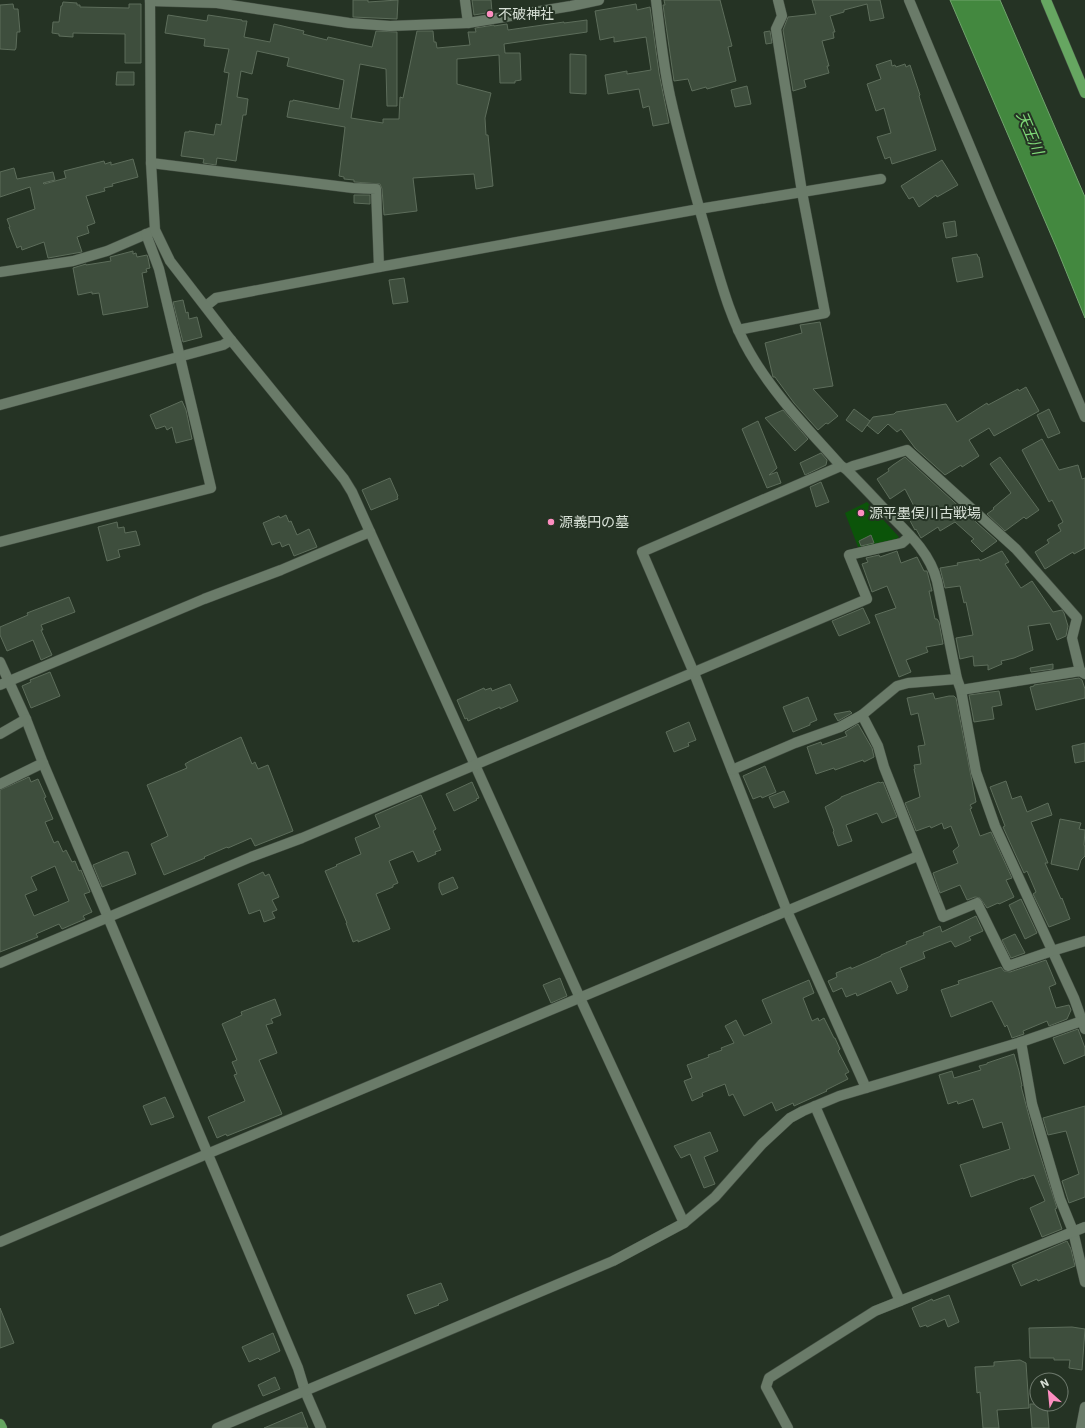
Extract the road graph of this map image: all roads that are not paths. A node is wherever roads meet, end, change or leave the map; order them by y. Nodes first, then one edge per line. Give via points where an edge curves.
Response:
1 (465, 0) edge
2 (599, 0) edge
3 (656, 0) edge
4 (778, 0) edge
5 (909, 0) edge
6 (1046, 0) edge
7 (150, 1) edge
8 (468, 23) junction
9 (1085, 93) edge
10 (151, 163) junction
11 (881, 179) dead end
12 (802, 192) junction
13 (699, 209) junction
14 (150, 232) junction
15 (379, 267) junction
16 (0, 272) edge
17 (206, 306) junction
18 (738, 330) junction
19 (231, 340) junction
20 (180, 358) junction
21 (0, 404) edge
22 (1085, 417) edge
23 (844, 468) junction
24 (370, 532) junction
25 (910, 536) junction
26 (0, 542) edge
27 (0, 662) edge
28 (694, 673) junction
29 (1082, 673) edge
30 (958, 679) junction
31 (4, 683) edge
32 (961, 690) junction
33 (862, 715) junction
34 (26, 719) junction
35 (0, 734) edge
36 (43, 763) junction
37 (474, 765) junction
38 (732, 770) junction
39 (0, 784) edge
40 (918, 856) junction
41 (787, 911) junction
42 (108, 918) junction
43 (1085, 941) edge
44 (1052, 951) junction
45 (0, 963) edge
46 (580, 998) junction
47 (1084, 1024) edge
48 (1021, 1042) junction
49 (866, 1088) junction
50 (815, 1106) junction
51 (207, 1154) junction
52 (684, 1223) junction
53 (1085, 1227) edge
54 (1073, 1231) junction
55 (0, 1242) edge
56 (1085, 1282) edge
57 (900, 1301) junction
58 (305, 1391) junction
59 (1085, 1407) edge
60 (0, 1424) edge
61 (2, 1428) edge
62 (217, 1428) edge
63 (321, 1428) edge
64 (788, 1428) edge
65 (1081, 1428) edge

1 - 8 street
2 - 8 street
3 - 13 street via 670,95
4 - 12 street via 782,16 776,29
5 - 22 street
6 - 9 main road
7 - 8 street via 217,3 349,23 390,26
7 - 10 street
10 - 14 street
10 - 15 street via 376,189
11 - 12 street
12 - 13 street
12 - 18 street via 825,312
13 - 15 street
13 - 18 street
14 - 16 street via 107,251 73,261
14 - 17 street
14 - 20 street
15 - 17 street via 216,298
17 - 19 street
18 - 23 street via 777,392
19 - 20 street via 224,346
19 - 24 street via 344,479
20 - 21 street
20 - 26 street via 211,488
23 - 25 street
23 - 28 street via 642,552
23 - 29 street via 907,450 1016,550 1077,618 1072,638
24 - 31 street
24 - 37 street
25 - 28 street via 902,543 849,555 867,599
25 - 30 street via 935,571
27 - 31 street
28 - 37 street
28 - 38 street
29 - 32 street
30 - 32 street
30 - 33 street via 897,686
31 - 34 street
32 - 44 street via 976,772 995,826
33 - 38 street via 840,727
33 - 40 street via 878,746
34 - 35 street
34 - 36 street
36 - 39 street
36 - 42 street
37 - 42 street
37 - 46 street
38 - 41 street
40 - 41 street
40 - 44 street via 943,917 977,903 1008,966
41 - 46 street
41 - 49 street
42 - 45 street
42 - 51 street
43 - 44 street
44 - 47 street
46 - 51 street
46 - 52 street
47 - 48 street
48 - 49 street
48 - 54 street via 1032,1104 1060,1199
49 - 50 street
50 - 52 street via 790,1118 762,1144 715,1197
50 - 57 street
51 - 55 street
51 - 58 street via 298,1368
52 - 58 street via 613,1261
53 - 54 street
54 - 56 street
54 - 57 street
57 - 64 street via 875,1311 769,1378 766,1387
58 - 62 street
58 - 63 street
59 - 65 street
60 - 61 main road

